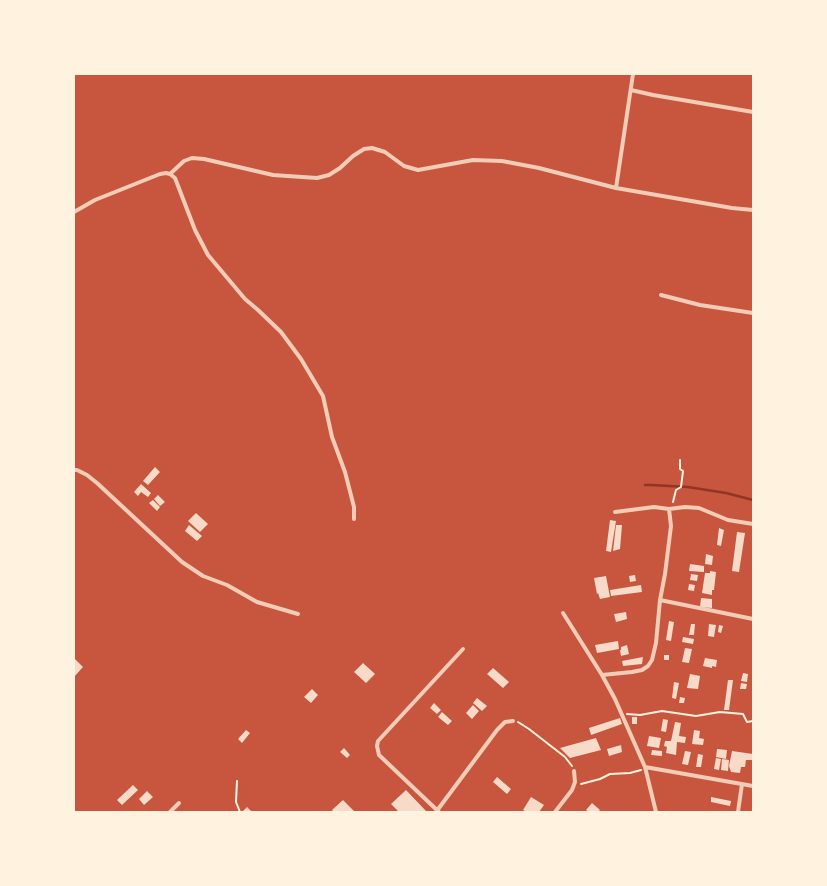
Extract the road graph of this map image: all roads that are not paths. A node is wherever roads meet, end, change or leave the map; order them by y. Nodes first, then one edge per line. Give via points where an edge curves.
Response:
1 (633, 74) edge
2 (631, 90) junction
3 (753, 112) edge
4 (170, 174) junction
5 (616, 188) junction
6 (753, 210) edge
7 (74, 212) edge
8 (661, 295) dead end
9 (753, 313) edge
10 (74, 470) edge
11 (669, 509) junction
12 (615, 512) dead end
13 (354, 518) dead end
14 (753, 524) edge
15 (660, 600) junction
16 (563, 613) dead end
17 (298, 614) dead end
18 (753, 619) edge
19 (463, 649) dead end
20 (602, 675) junction
21 (513, 721) road end
22 (645, 767) junction
23 (574, 771) road end
24 (742, 784) junction
25 (753, 786) edge
26 (179, 803) dead end
27 (170, 812) edge
28 (438, 812) edge
29 (556, 812) edge
30 (656, 812) edge
31 (738, 812) edge

1 - 2 street
2 - 3 street
2 - 5 street
4 - 5 street via 192,158 273,175 317,178 329,175 364,149 372,148 418,170 473,160 502,161
4 - 7 street via 160,174
4 - 13 street via 175,178 208,254 245,299 281,332 323,396 354,507
5 - 6 street
8 - 9 street
10 - 17 street via 97,483 182,562 203,576 257,602
11 - 12 street via 654,507
11 - 14 street via 699,508 728,520
11 - 15 street via 671,526
15 - 18 street
15 - 20 street via 656,643 648,666 632,672
16 - 20 street
19 - 28 street via 378,741 377,746 379,755
20 - 22 street
21 - 28 street via 505,722 497,730
22 - 24 street
22 - 30 street
23 - 29 street via 572,790
24 - 25 street
24 - 31 street
26 - 27 street

